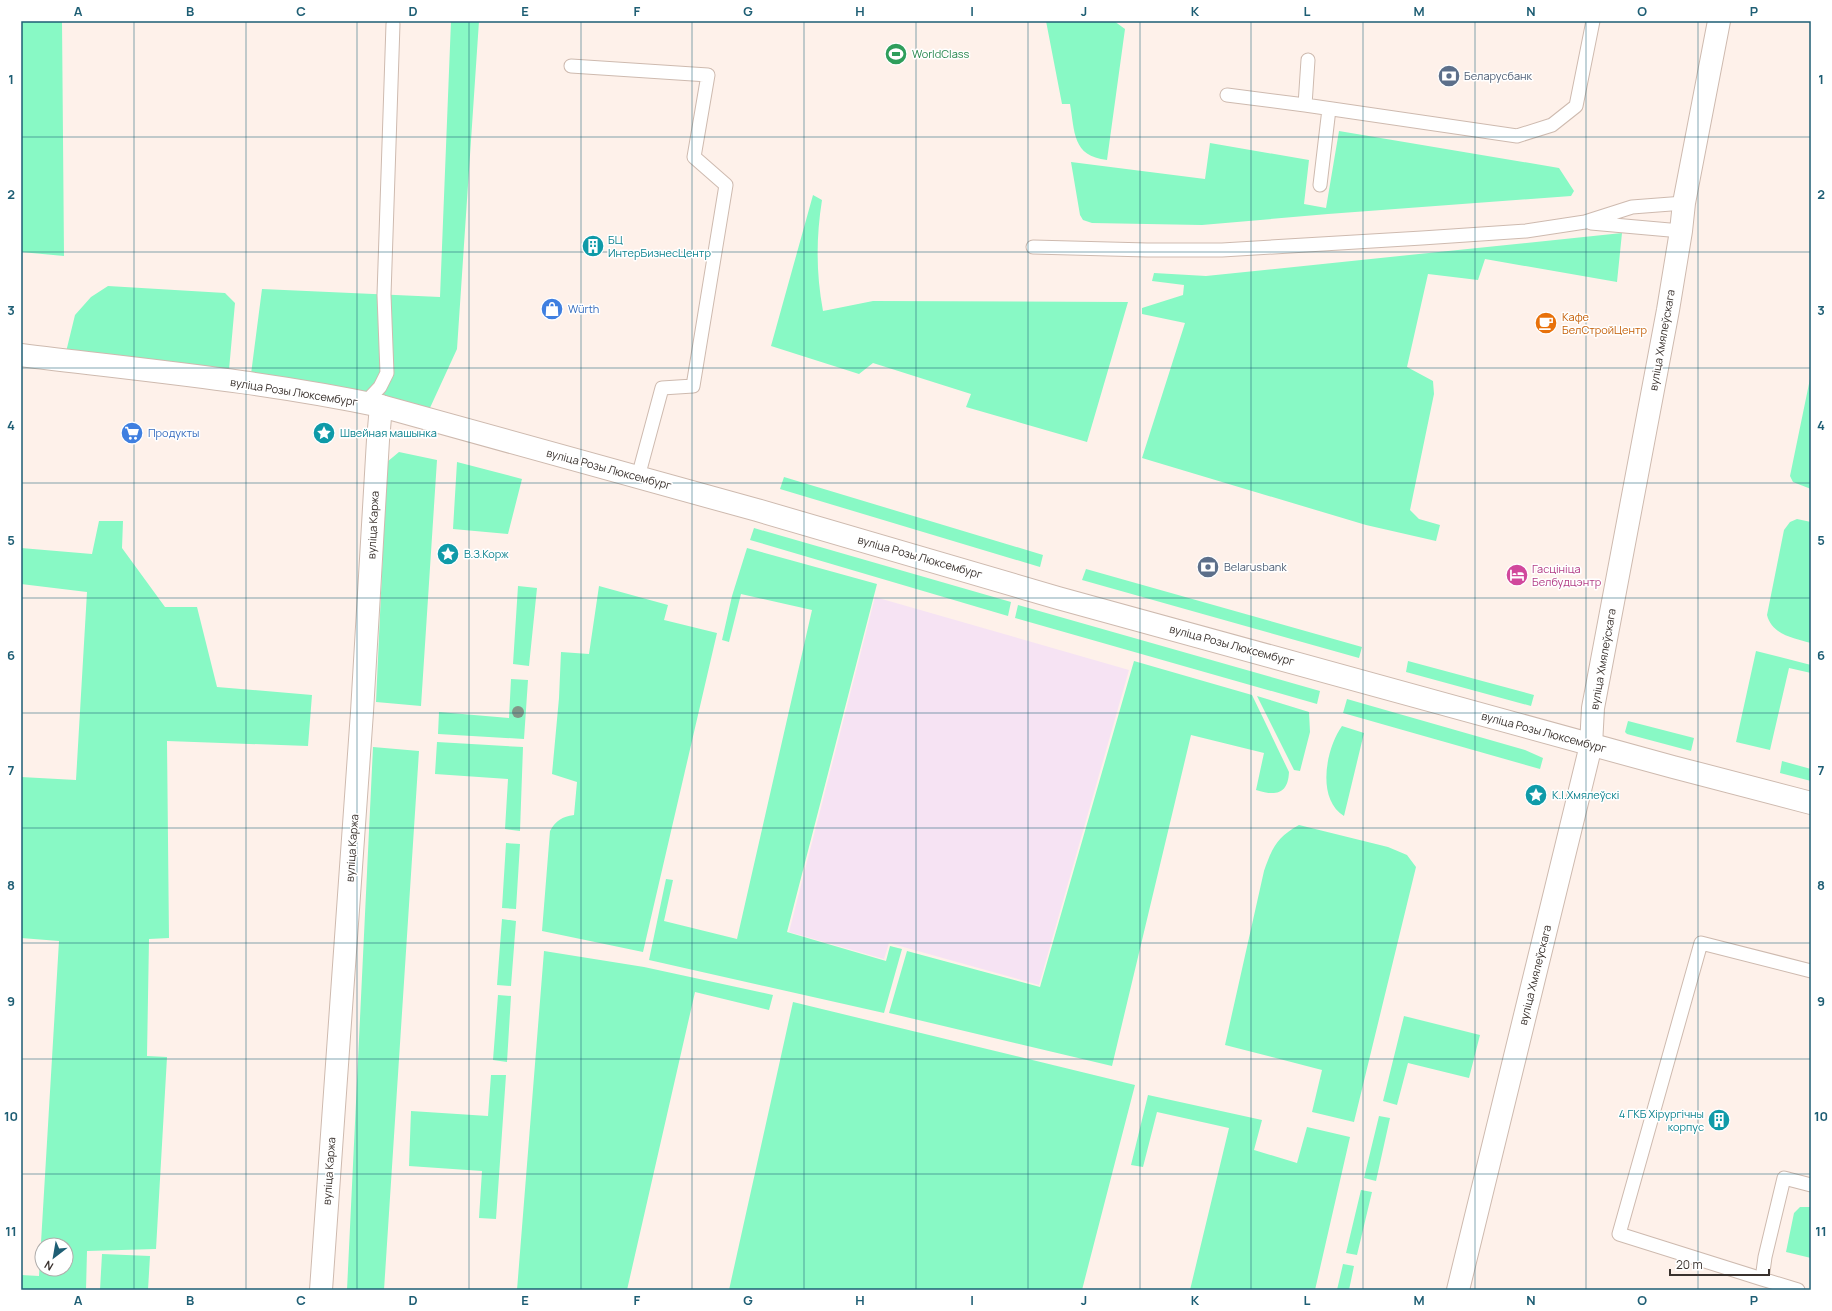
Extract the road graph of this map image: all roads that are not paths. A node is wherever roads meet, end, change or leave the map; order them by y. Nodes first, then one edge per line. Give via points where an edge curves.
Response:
1 (1593, 21) edge
2 (1719, 21) edge
3 (393, 24) dead end
4 (1308, 60) dead end
5 (571, 66) dead end
6 (1227, 95) dead end
7 (1304, 105) junction
8 (1329, 110) junction
9 (1320, 185) dead end
10 (1684, 204) junction
11 (1585, 222) junction
12 (1681, 231) junction
13 (1033, 246) dead end
14 (21, 355) edge
15 (373, 405) junction
16 (638, 477) junction
17 (1592, 745) junction
18 (1811, 803) edge
19 (1811, 971) edge
20 (1811, 1185) edge
21 (1762, 1279) junction
22 (321, 1290) edge
23 (1458, 1290) edge
24 (1798, 1290) edge

1 - 8 lane via 1576,106 1552,126 1517,136
2 - 10 street, вуліца Хмялеўскага
3 - 15 lane via 384,295 387,373
4 - 7 lane
5 - 16 lane via 708,75 694,157 726,185 693,386 662,388
6 - 7 lane
7 - 8 lane
8 - 9 lane
10 - 11 lane via 1632,207
10 - 12 street, вуліца Хмялеўскага
11 - 12 lane
11 - 13 lane via 1519,232 1222,250
12 - 17 street, вуліца Хмялеўскага via 1593,708
14 - 15 street, вуліца Розы Люксембург via 237,383
15 - 16 street, вуліца Розы Люксембург
15 - 22 street, вуліца Каржа via 377,448 362,712
16 - 17 street, вуліца Розы Люксембург via 1058,598
17 - 18 street, вуліца Розы Люксембург
17 - 23 street, вуліца Хмялеўскага
19 - 21 lane via 1701,943 1619,1234
20 - 21 lane via 1784,1178
21 - 24 lane

